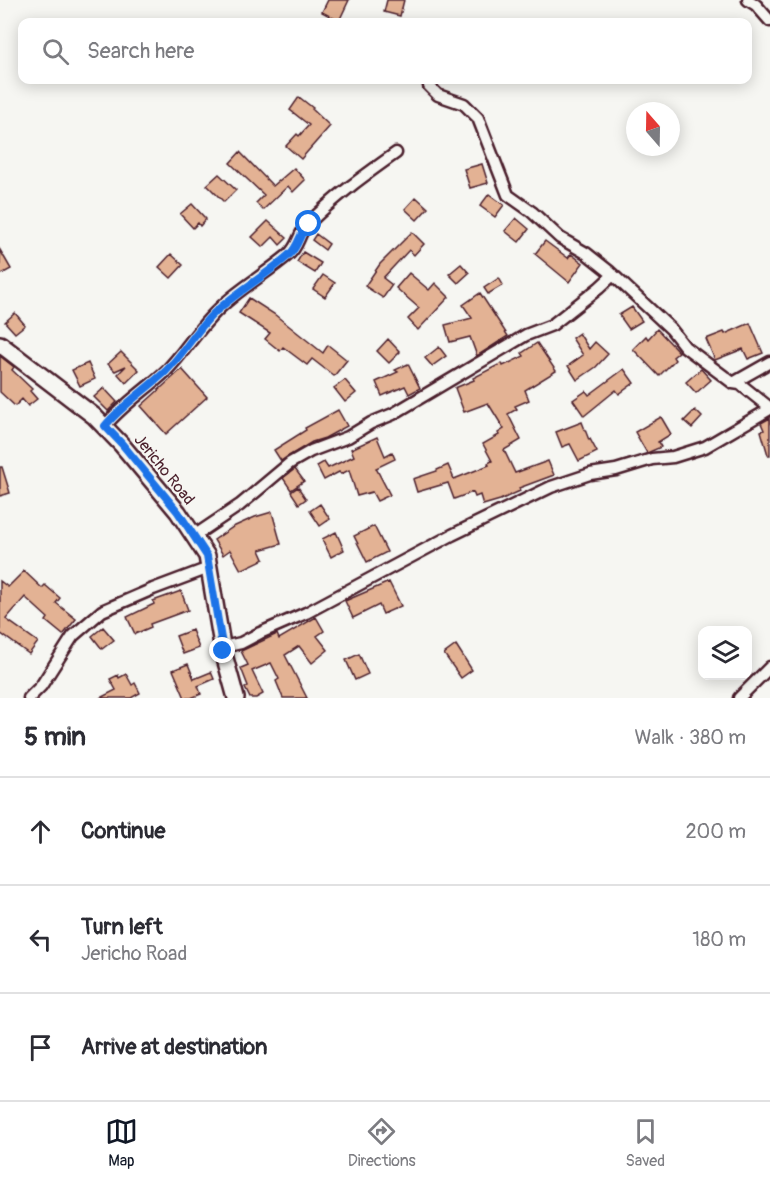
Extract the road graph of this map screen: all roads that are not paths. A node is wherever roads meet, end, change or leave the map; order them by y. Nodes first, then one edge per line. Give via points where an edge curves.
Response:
1 (748, 0) edge
2 (770, 21) edge
3 (429, 86) dead end
4 (396, 153) dead end
5 (613, 275) junction
6 (0, 344) edge
7 (770, 362) edge
8 (733, 383) junction
9 (770, 409) edge
10 (105, 426) junction
11 (194, 536) junction
12 (209, 568) junction
13 (223, 646) junction
14 (770, 667) edge
15 (29, 698) edge
16 (236, 698) edge
17 (739, 698) edge

1 - 2 street
3 - 5 street via 438,95 464,104 478,118 508,195
4 - 10 street via 338,196 300,233 291,253 210,318 166,371
5 - 8 street via 685,347
5 - 11 street via 552,325 526,335 393,414 290,463 240,505
6 - 10 street, Jericho Road
7 - 8 street
8 - 9 street via 740,384
9 - 13 street via 705,447 551,487 306,613 242,643
10 - 11 street, Jericho Road
11 - 12 street, Jericho Road via 207,556
12 - 13 street, Jericho Road
12 - 15 street via 102,612 73,636
13 - 16 street, Jericho Road
14 - 17 street

